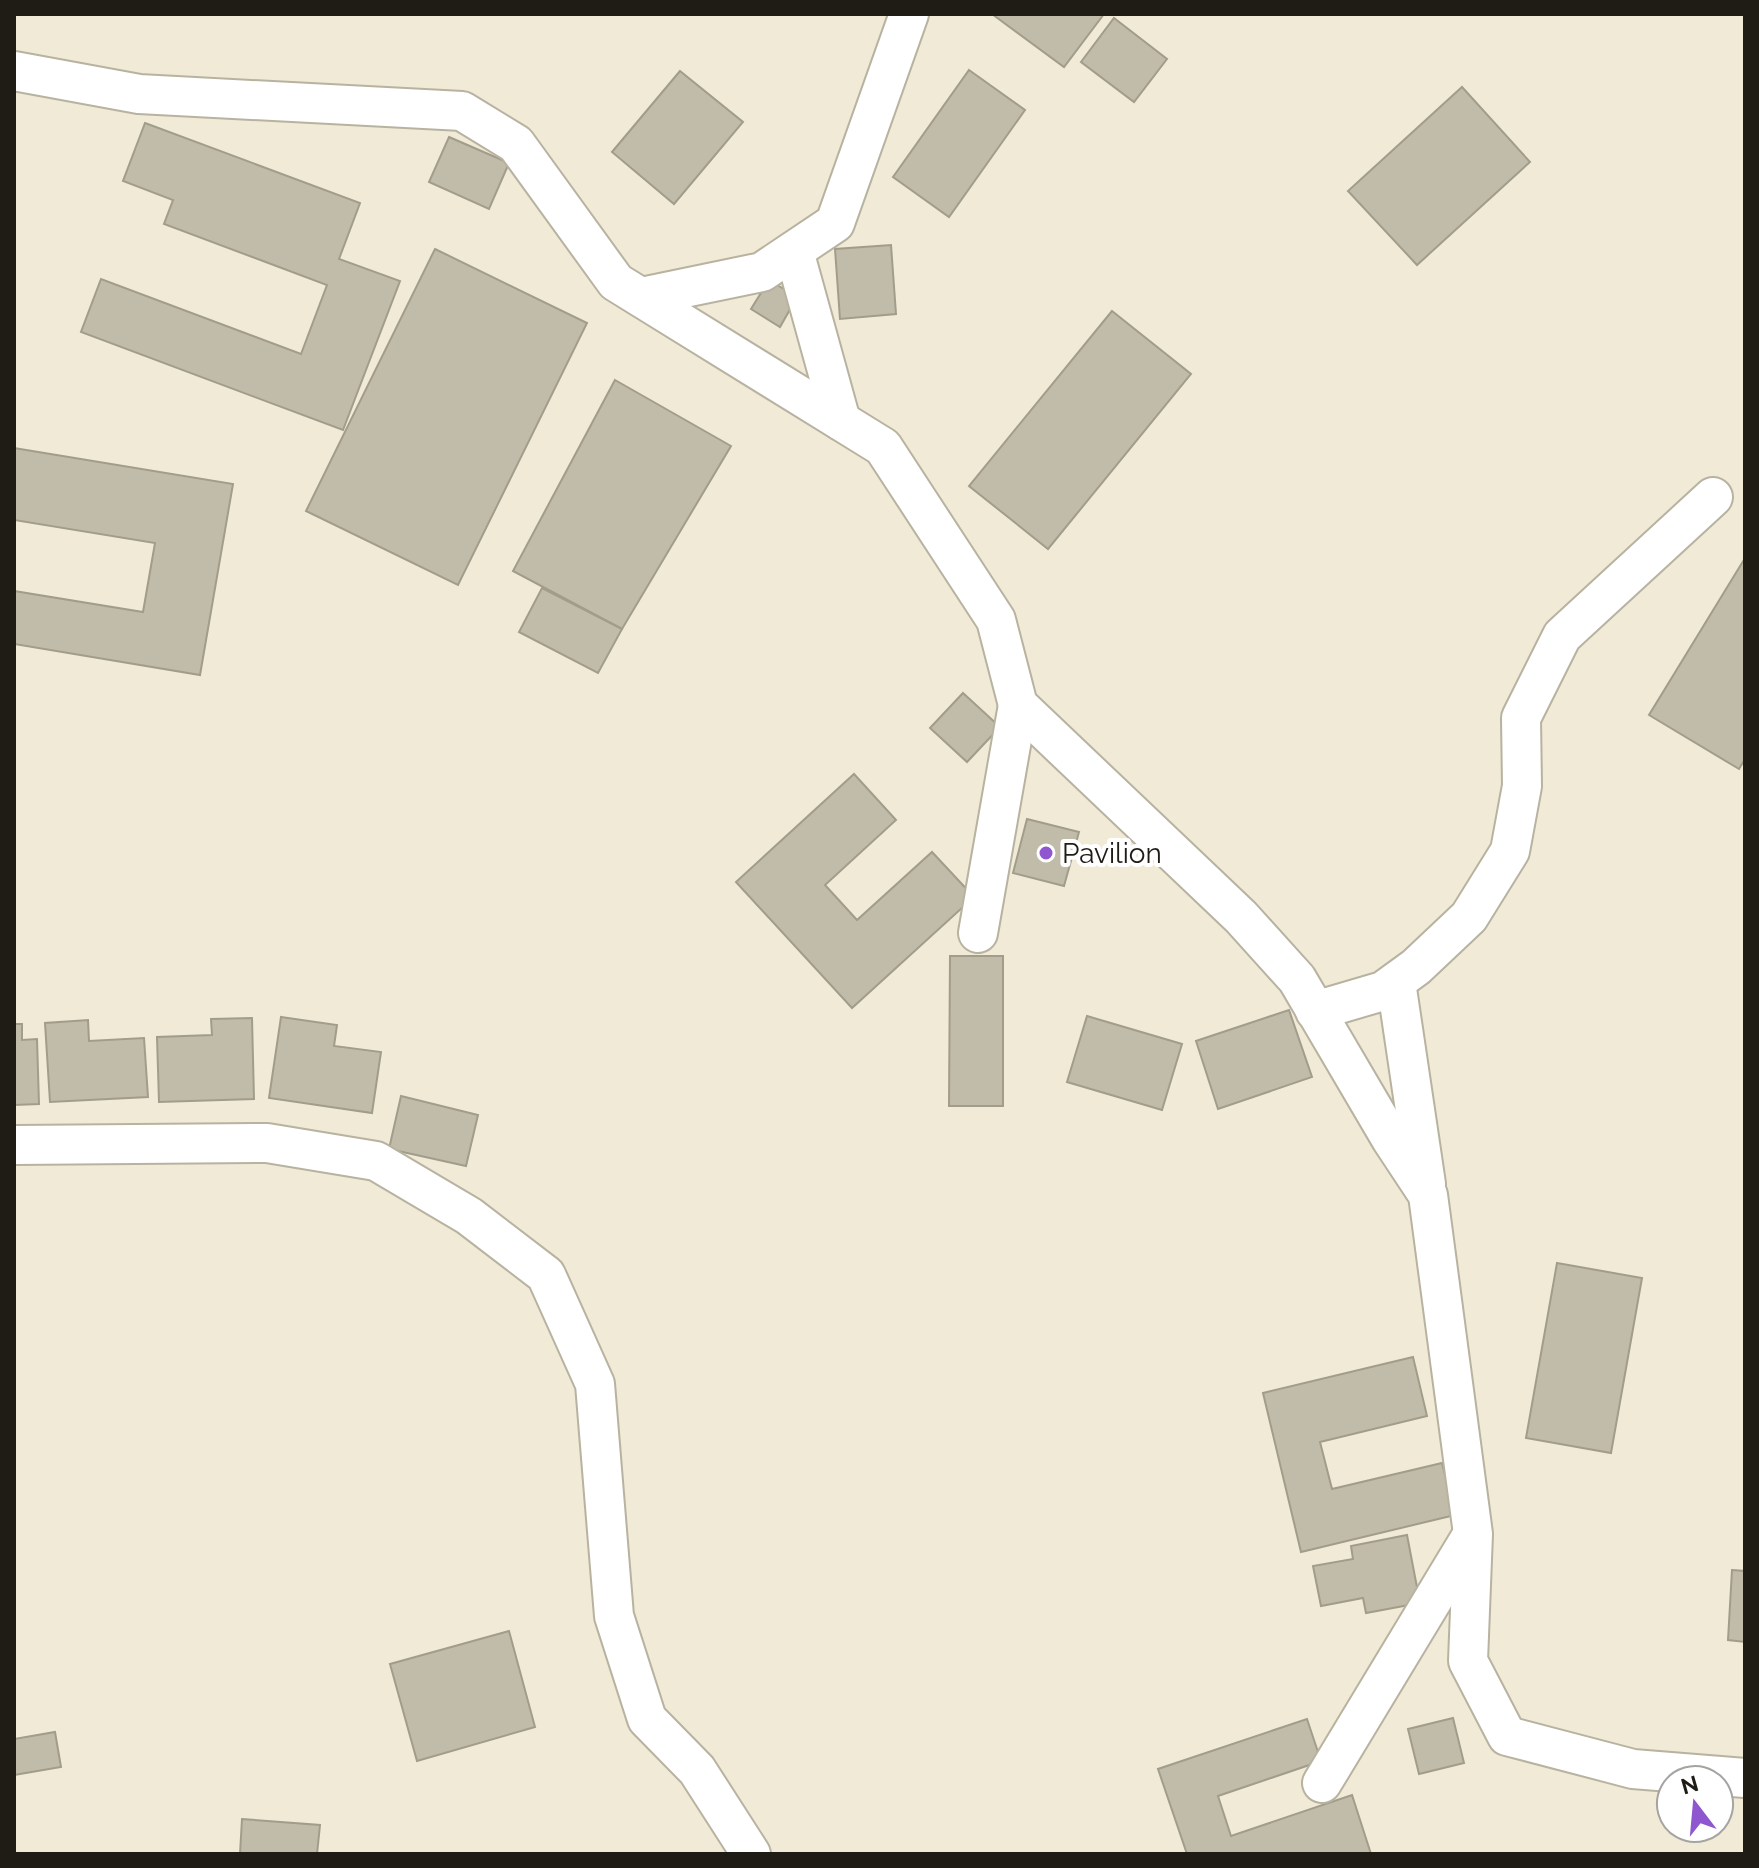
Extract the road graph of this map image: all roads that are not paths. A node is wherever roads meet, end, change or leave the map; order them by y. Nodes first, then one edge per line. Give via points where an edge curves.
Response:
1 (909, 14) edge
2 (14, 71) edge
3 (794, 251) junction
4 (641, 297) junction
5 (841, 421) junction
6 (1713, 497) dead end
7 (1018, 705) junction
8 (978, 933) dead end
9 (1396, 982) junction
10 (1315, 1011) junction
11 (14, 1145) edge
12 (1428, 1195) junction
13 (1473, 1534) junction
14 (1745, 1778) edge
15 (1322, 1783) dead end
16 (751, 1854) edge

1 - 3 street via 835,223
2 - 4 street via 139,94 462,111 516,144 616,282
3 - 4 street via 762,272
3 - 5 street
4 - 5 street
5 - 7 street via 883,447 996,620
6 - 9 street via 1562,636 1521,718 1522,786 1510,851 1469,917
7 - 8 street
7 - 10 street via 1241,917 1297,979
9 - 10 street via 1383,991
9 - 12 street
10 - 12 street
11 - 16 street via 267,1143 376,1161 469,1216 546,1275 595,1384 614,1616 647,1719 697,1770
12 - 13 street
13 - 14 street via 1468,1661 1507,1736 1633,1769
13 - 15 street

